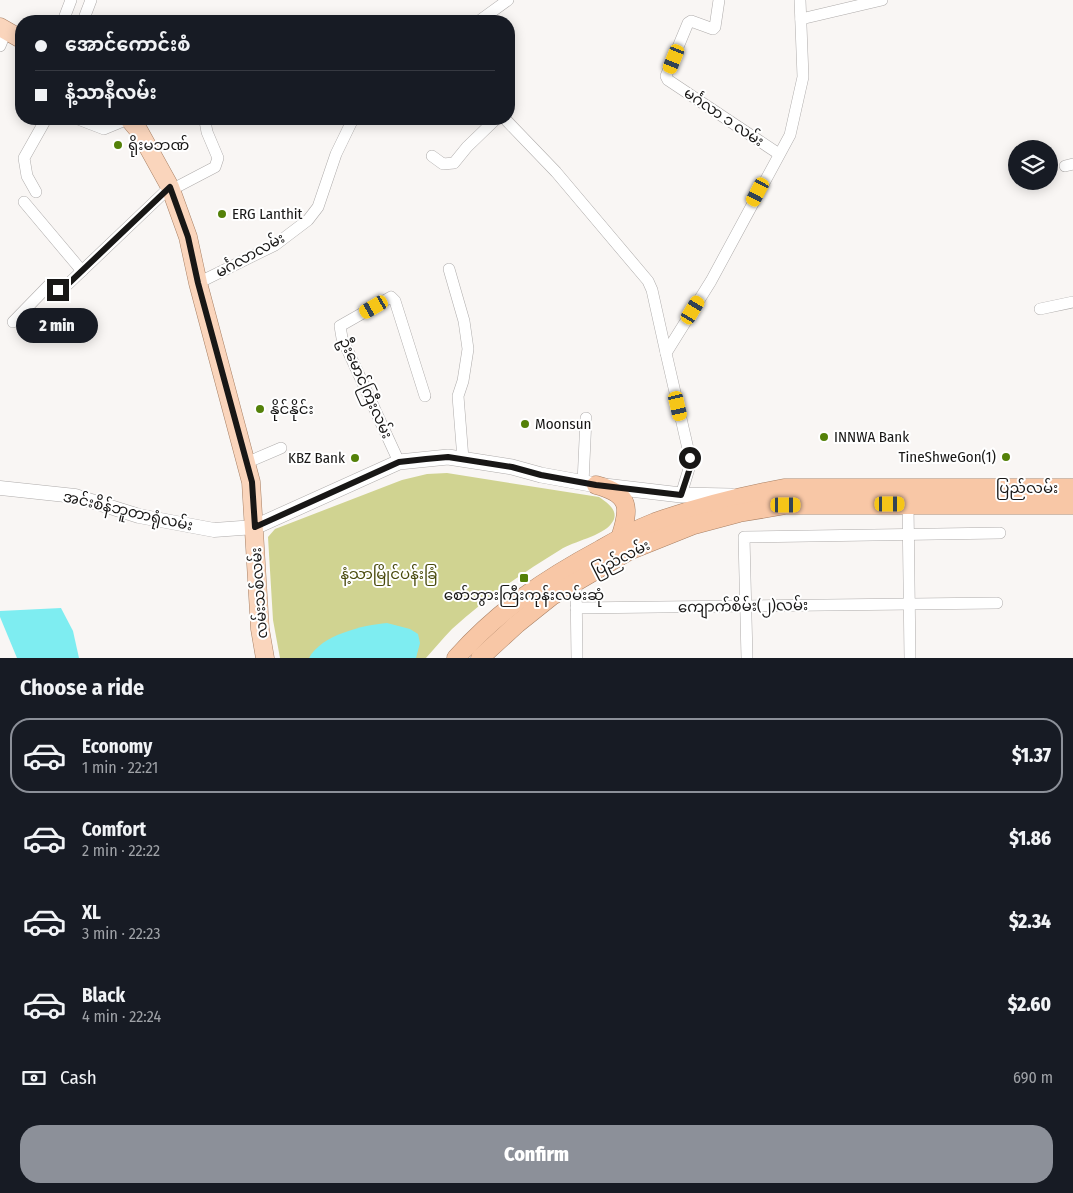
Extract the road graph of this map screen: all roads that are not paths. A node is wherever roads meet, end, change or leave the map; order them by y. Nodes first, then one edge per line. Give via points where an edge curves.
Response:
1 (71, 0) edge
2 (91, 0) edge
3 (719, 0) edge
4 (800, 0) edge
5 (882, 0) edge
6 (505, 1) edge
7 (65, 15) edge
8 (85, 15) edge
9 (487, 15) edge
10 (801, 19) junction
11 (43, 125) edge
12 (94, 125) edge
13 (114, 125) edge
14 (134, 125) edge
15 (206, 125) edge
16 (350, 125) edge
17 (490, 125) edge
18 (511, 125) edge
19 (779, 154) junction
20 (432, 156) dead end
21 (171, 188) junction
22 (36, 192) dead end
23 (24, 202) dead end
24 (449, 269) dead end
25 (82, 271) junction
26 (198, 283) junction
27 (1073, 302) edge
28 (1040, 309) dead end
29 (13, 322) dead end
30 (666, 354) junction
31 (425, 396) dead end
32 (586, 418) dead end
33 (281, 448) dead end
34 (463, 459) junction
35 (399, 462) junction
36 (246, 463) junction
37 (590, 484) junction
38 (0, 488) edge
39 (1073, 488) edge
40 (742, 496) junction
41 (908, 504) junction
42 (786, 505) junction
43 (1073, 505) edge
44 (688, 507) junction
45 (255, 527) junction
46 (1000, 533) dead end
47 (908, 534) junction
48 (624, 545) junction
49 (576, 582) junction
50 (997, 603) dead end
51 (909, 604) junction
52 (747, 606) junction
53 (576, 608) junction
54 (265, 658) edge
55 (456, 658) edge
56 (480, 658) edge
57 (577, 658) edge
58 (747, 658) edge
59 (910, 658) edge

1 - 7 street
2 - 8 street
3 - 19 street, မင်္ဂလာ ၁ လမ်း via 713,29 691,21 688,23 666,76
4 - 10 street
5 - 10 street
6 - 9 street
10 - 19 street via 803,77 790,135
11 - 22 street via 24,158 27,176
12 - 13 street via 104,129
14 - 21 main road, လမ်းသစ်လမ်း
15 - 21 street via 218,158 215,167
16 - 26 street, မင်္ဂလာလမ်း via 336,154 318,207 308,220 275,244
17 - 20 street via 454,163 443,164
18 - 30 street via 556,172 648,281
19 - 30 street via 711,281
21 - 25 street
21 - 26 main road, လမ်းသစ်လမ်း via 188,237
23 - 25 street
24 - 34 street via 464,321 468,349 458,402
25 - 29 street via 58,290 50,284
26 - 36 main road, လမ်းသစ်လမ်း
27 - 28 street
30 - 44 street via 692,462
31 - 35 street, ဦးမောင်ကြီးလမ်း via 391,297 340,326 342,338
32 - 37 street
33 - 36 street
34 - 35 main road via 448,457
34 - 37 main road
35 - 45 main road
36 - 45 main road, လမ်းသစ်လမ်း via 252,482
37 - 44 main road
37 - 48 highway via 613,489 622,498 627,512
38 - 45 street, အင်းစိန်ဘူတာရုံလမ်း via 75,496 139,516 214,530
39 - 40 highway, ပြည်လမ်း via 784,488
40 - 42 main road, ပြည်လမ်း
40 - 44 highway, ပြည်လမ်း
41 - 42 highway, ပြည်လမ်း
41 - 43 highway, ပြည်လမ်း
41 - 47 street
42 - 44 highway, ပြည်လမ်း via 738,513
44 - 48 highway, ပြည်လမ်း via 654,522
45 - 54 main road, လမ်းသစ်လမ်း via 260,629
46 - 47 street
47 - 51 street
47 - 52 street via 744,537
48 - 49 highway, ပြည်လမ်း
48 - 55 highway, ပြည်လမ်း via 566,567 532,589
49 - 53 street
49 - 56 highway, ပြည်လမ်း via 552,596
50 - 51 street, ကျောက်စိမ်း(၂)လမ်း
51 - 52 street, ကျောက်စိမ်း(၂)လမ်း
51 - 59 street
52 - 53 street, ကျောက်စိမ်း(၂)လမ်း
52 - 58 street
53 - 57 street

